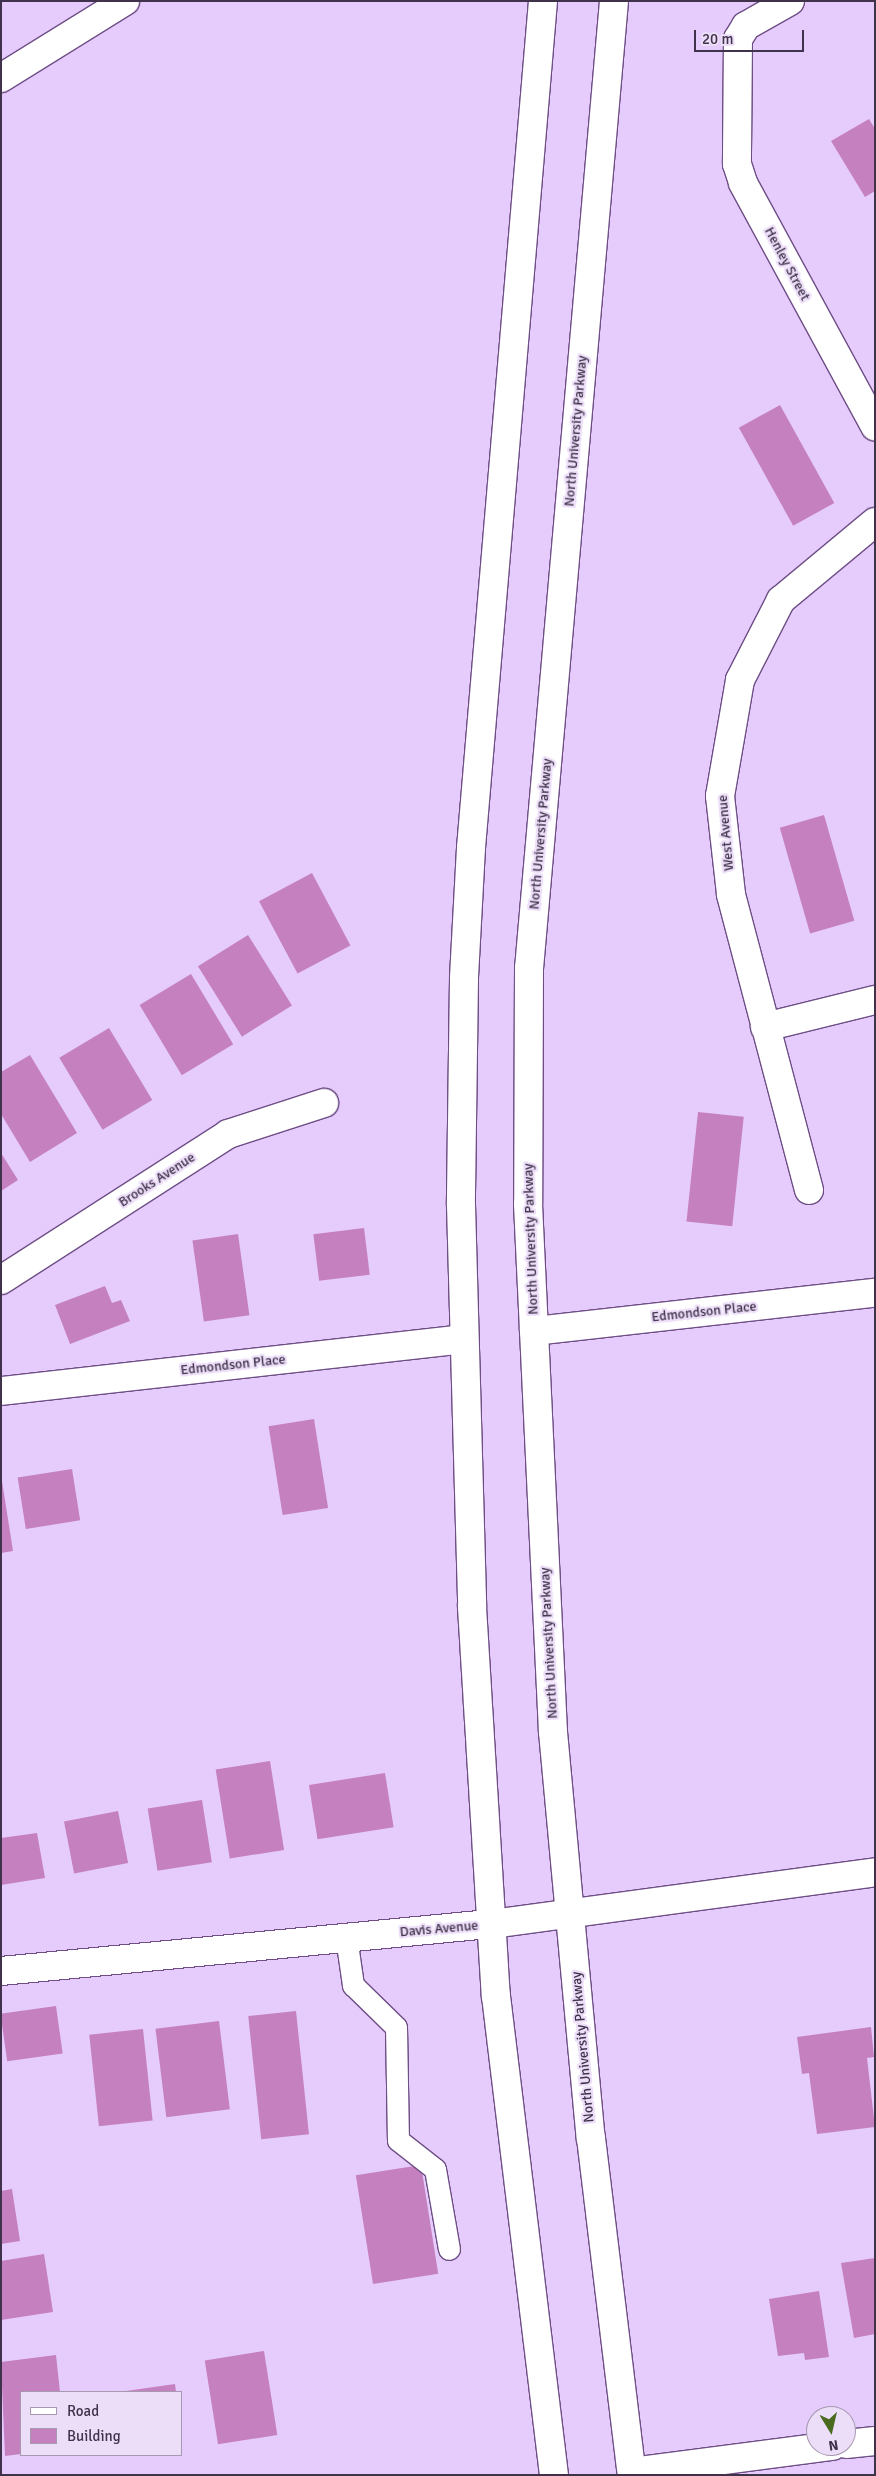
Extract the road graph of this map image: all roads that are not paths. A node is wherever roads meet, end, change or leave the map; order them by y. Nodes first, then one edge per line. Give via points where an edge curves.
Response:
1 (125, 1) edge
2 (543, 1) edge
3 (614, 1) edge
4 (790, 1) edge
5 (1, 78) edge
6 (875, 426) edge
7 (875, 522) edge
8 (875, 1000) edge
9 (765, 1027) junction
10 (324, 1103) dead end
11 (809, 1190) dead end
12 (1, 1280) edge
13 (875, 1293) edge
14 (534, 1331) junction
15 (464, 1339) junction
16 (1, 1391) edge
17 (875, 1872) edge
18 (570, 1914) junction
19 (492, 1924) junction
20 (346, 1937) junction
21 (1, 1971) edge
22 (449, 2249) dead end
23 (875, 2441) edge
24 (856, 2443) edge
25 (806, 2450) edge
26 (632, 2473) edge
27 (554, 2474) edge
28 (549, 2475) edge

1 - 5 main road
2 - 15 main road via 464,969 461,1205
3 - 14 main road, North University Parkway via 529,968 528,1204
4 - 6 main road, Henley Street via 746,26 738,39 737,164 743,183
7 - 9 main road, West Avenue via 781,600 740,680 720,796 731,894
8 - 9 main road
9 - 11 main road, West Avenue
10 - 12 main road, Brooks Avenue via 228,1134
13 - 14 main road, Edmondson Place
14 - 18 main road, North University Parkway via 553,1732
15 - 16 main road, Edmondson Place
15 - 19 main road via 472,1607
17 - 18 main road, Davis Avenue
18 - 19 main road, Davis Avenue
18 - 26 main road, North University Parkway via 591,2138
19 - 20 main road, Davis Avenue
19 - 27 main road via 496,1996
20 - 21 main road, Davis Avenue
20 - 22 lane via 353,1985 396,2027 398,2140 435,2169
23 - 24 main road
25 - 26 main road
27 - 28 main road

